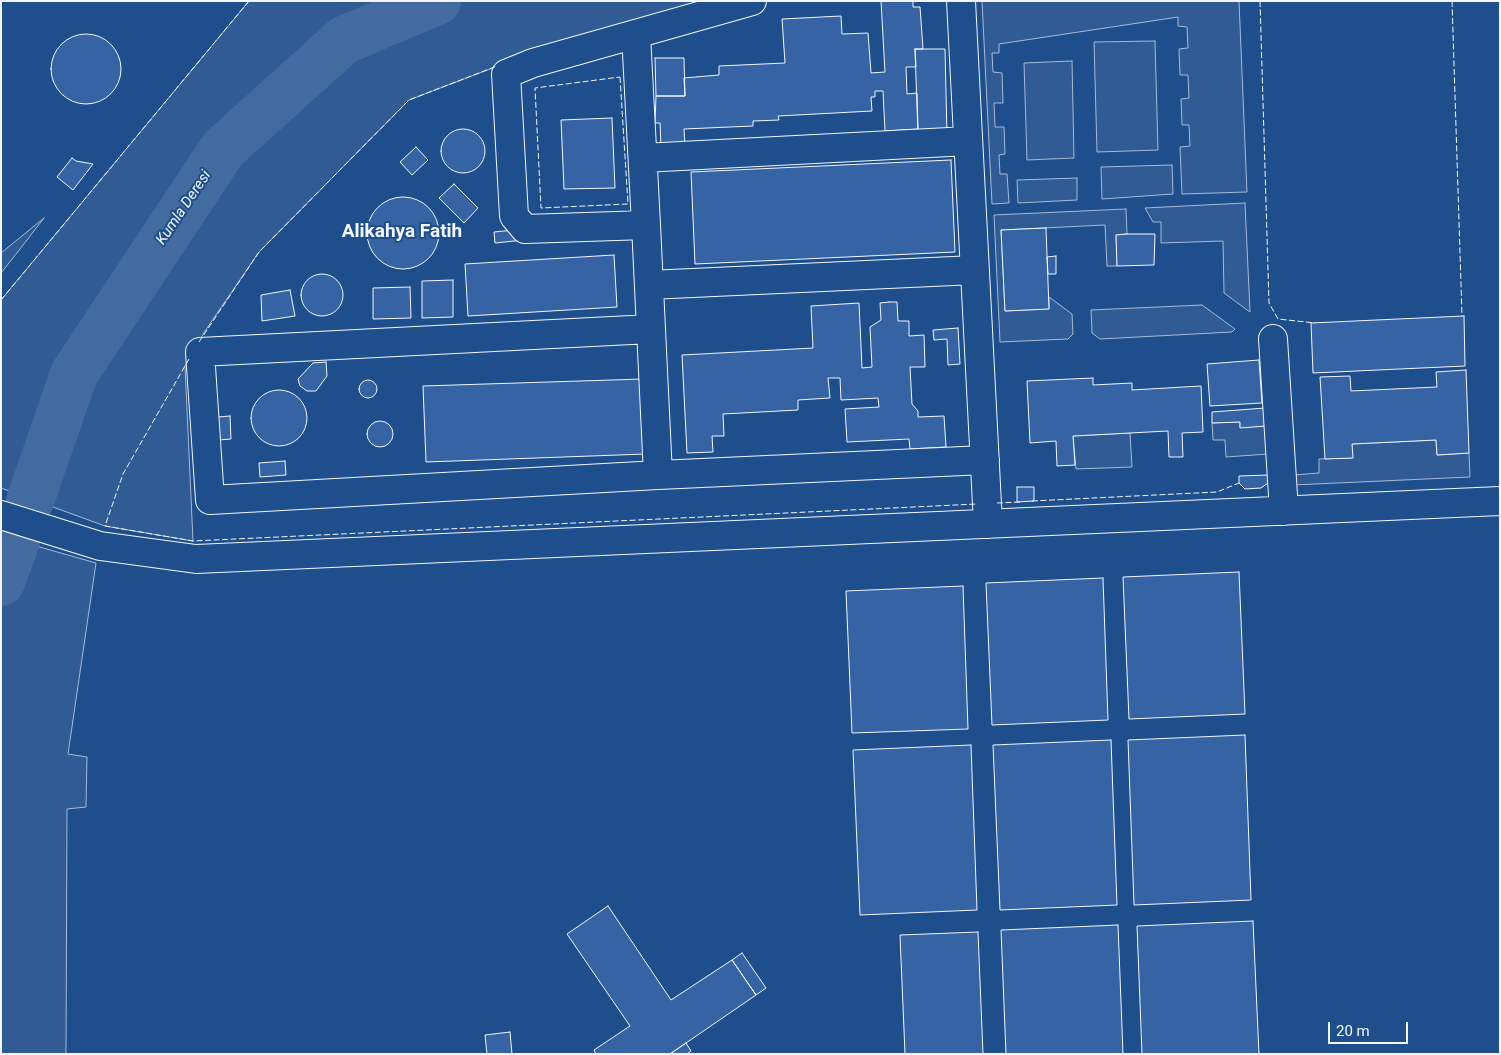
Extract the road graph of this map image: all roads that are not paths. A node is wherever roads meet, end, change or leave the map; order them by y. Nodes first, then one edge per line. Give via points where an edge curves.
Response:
1 (752, 1) edge
2 (960, 1) edge
3 (636, 34) junction
4 (968, 141) junction
5 (642, 158) junction
6 (646, 224) junction
7 (975, 270) junction
8 (649, 285) junction
9 (651, 329) junction
10 (1274, 339) dead end
11 (985, 460) junction
12 (658, 475) junction
13 (1500, 501) edge
14 (1284, 511) junction
15 (1, 515) edge
16 (988, 524) junction

1 - 3 lane
2 - 4 lane
3 - 5 lane
3 - 6 lane via 533,63 506,74 514,216 525,229
4 - 5 lane
4 - 7 lane
5 - 6 lane
6 - 8 lane
7 - 8 lane
7 - 11 lane
8 - 9 lane
9 - 12 lane
9 - 12 lane via 200,352 210,500
10 - 14 lane
11 - 12 lane
11 - 16 lane
13 - 14 lane
14 - 16 lane
15 - 16 lane via 100,546 196,559

